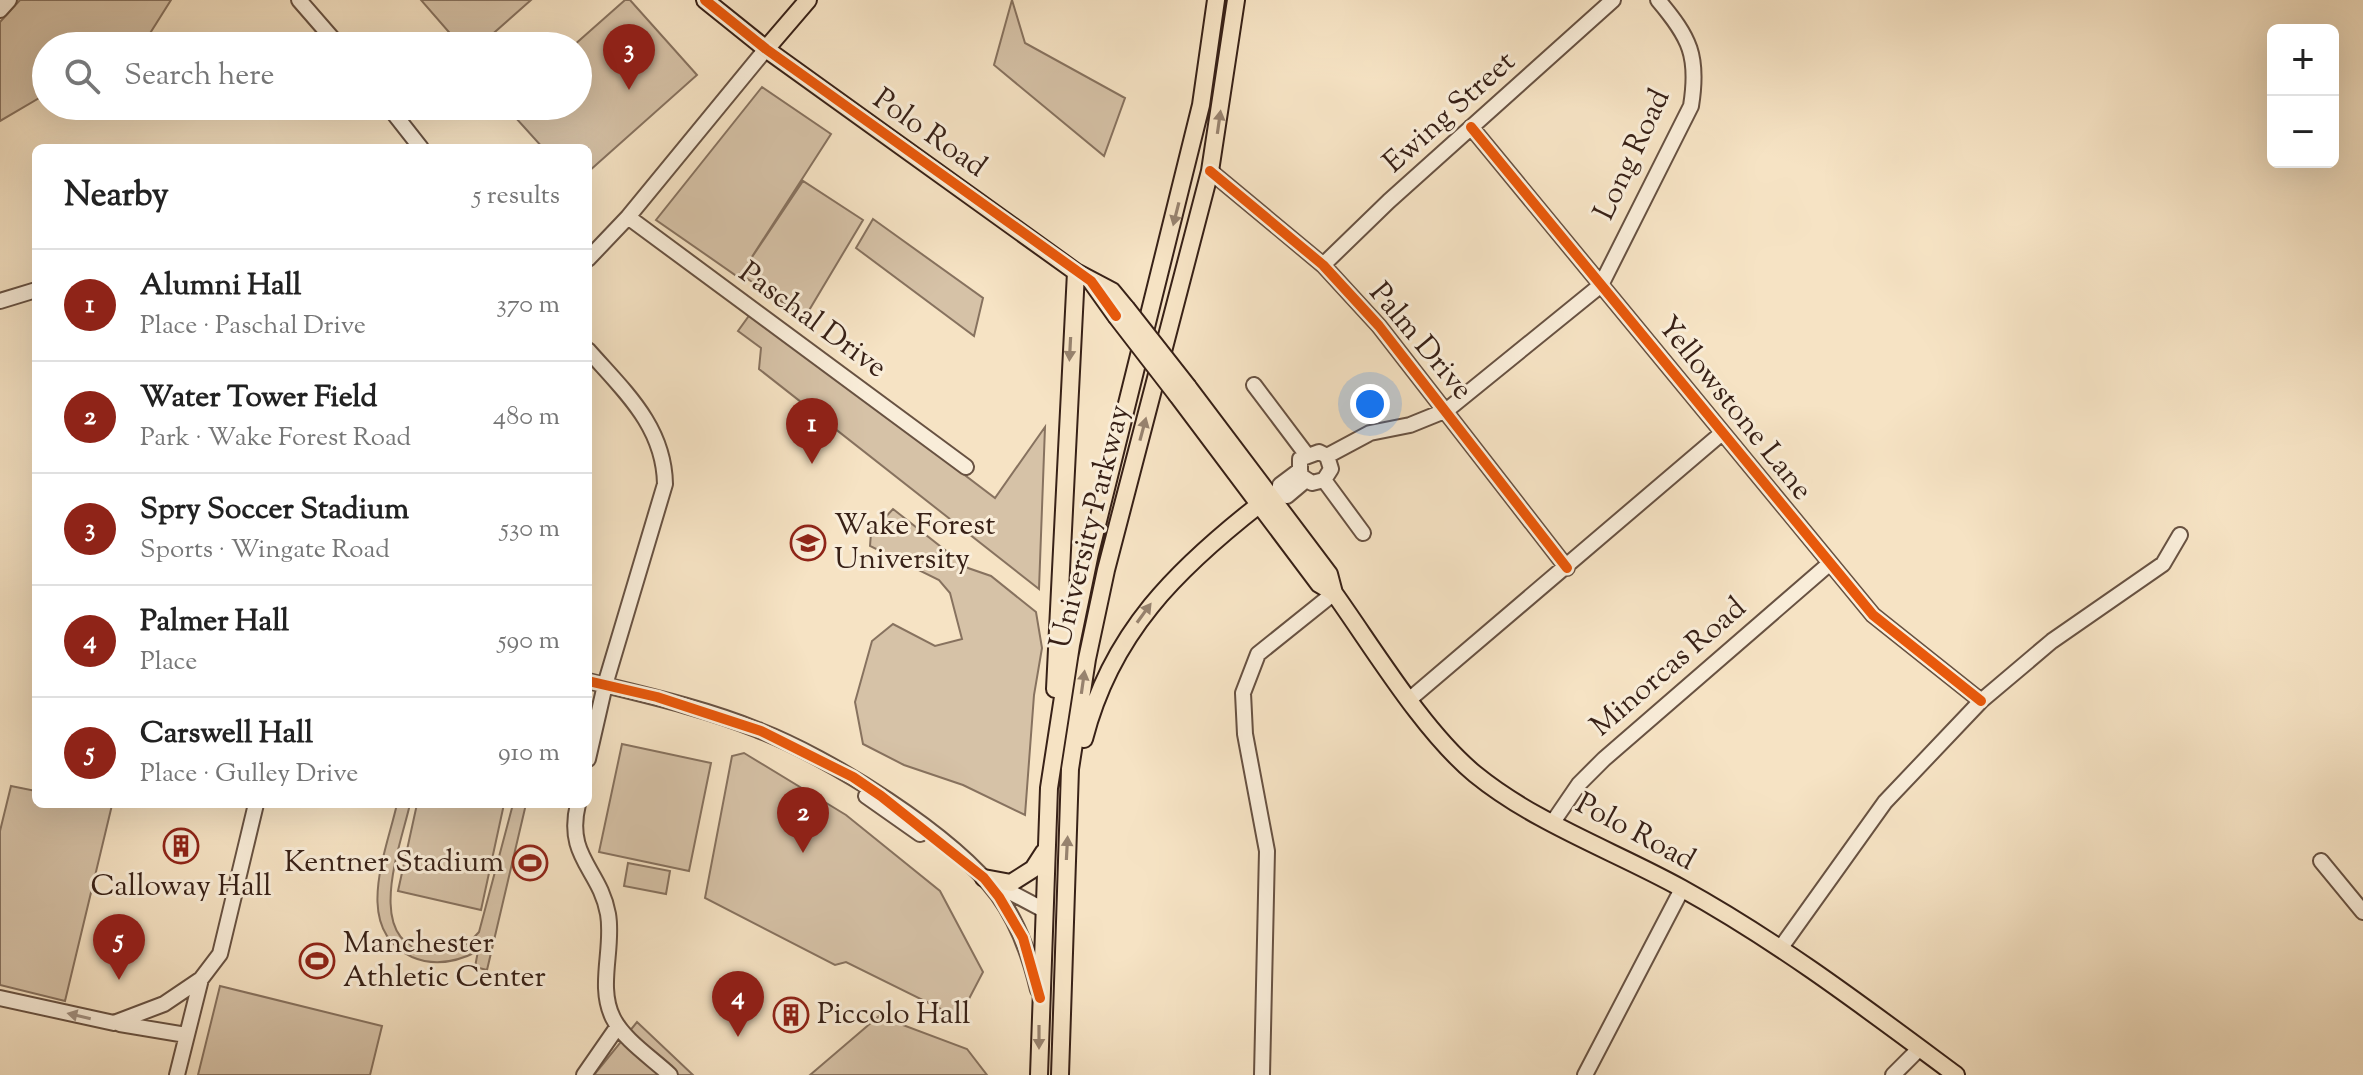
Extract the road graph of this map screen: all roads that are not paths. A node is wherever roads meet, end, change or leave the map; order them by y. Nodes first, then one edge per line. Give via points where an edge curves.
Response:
1 (9, 0) edge
2 (299, 0) edge
3 (705, 0) edge
4 (808, 0) edge
5 (1216, 0) edge
6 (1236, 0) edge
7 (1613, 0) edge
8 (1658, 0) edge
9 (0, 10) edge
10 (327, 32) edge
11 (766, 49) junction
12 (399, 120) edge
13 (1471, 127) junction
14 (418, 144) edge
15 (1210, 171) junction
16 (628, 217) junction
17 (592, 255) edge
18 (1323, 265) junction
19 (1076, 272) junction
20 (1601, 285) junction
21 (32, 291) edge
22 (0, 301) edge
23 (592, 355) edge
24 (1254, 385) dead end
25 (1183, 391) junction
26 (1447, 410) junction
27 (1722, 433) junction
28 (1306, 454) junction
29 (1327, 456) junction
30 (966, 467) dead end
31 (1303, 475) junction
32 (1324, 480) junction
33 (1271, 499) junction
34 (1363, 533) dead end
35 (2180, 535) dead end
36 (1829, 564) junction
37 (1567, 568) junction
38 (1334, 593) junction
39 (592, 682) edge
40 (605, 685) junction
41 (1410, 699) junction
42 (1981, 701) junction
43 (592, 742) edge
44 (1052, 764) junction
45 (838, 772) junction
46 (255, 808) edge
47 (577, 808) edge
48 (1069, 815) junction
49 (1553, 822) junction
50 (936, 838) junction
51 (1047, 846) junction
52 (2321, 861) dead end
53 (984, 878) junction
54 (1682, 889) junction
55 (1044, 910) junction
56 (2363, 912) edge
57 (1782, 946) junction
58 (1062, 972) junction
59 (201, 979) junction
60 (0, 998) edge
61 (1040, 998) junction
62 (114, 1023) junction
63 (618, 1026) junction
64 (186, 1035) junction
65 (1920, 1048) junction
66 (1591, 1073) edge
67 (177, 1075) edge
68 (584, 1075) edge
69 (670, 1075) edge
70 (1039, 1075) edge
71 (1060, 1075) edge
72 (1262, 1075) edge
73 (1893, 1075) edge
74 (1956, 1075) edge

1 - 9 street
2 - 10 street
3 - 11 main road, Polo Road
4 - 11 main road
5 -> 44 main road, University Parkway via 1207,80 1090,553
15 -> 6 main road, University Parkway
7 - 13 street, Ewing Street
8 - 20 street, Long Road via 1692,52 1696,74 1691,106
11 - 16 street
11 - 19 main road, Polo Road
12 - 14 street
13 - 18 street, Ewing Street
13 - 20 street, Yellowstone Lane
15 - 18 street, Palm Drive
48 -> 15 main road, University Parkway via 1084,675 1106,570
16 - 17 street
16 - 30 street, Paschal Drive
18 - 26 street, Palm Drive
19 - 25 main road, Polo Road, bridge via 1121,312
19 -> 44 main road
20 - 26 street, Long Road
20 - 27 street, Yellowstone Lane
21 - 22 street
23 - 40 street via 648,421 663,460 663,496
24 - 28 street
25 - 33 main road, Polo Road
25 - 33 main road, Polo Road
26 - 29 street, Long Road via 1370,433
26 - 37 street, Palm Drive
27 - 36 street, Yellowstone Lane
27 - 37 street
28 - 29 street
28 - 31 street via 1300,459
29 - 32 street via 1331,469
31 - 32 street via 1312,483
31 - 33 street via 1280,485
32 - 34 street
33 - 38 main road, Polo Road via 1319,584
48 -> 33 main road via 1088,723 1124,644 1179,571
35 - 42 street via 2163,564 2052,641
36 - 42 street, Yellowstone Lane via 1895,636
36 - 49 street, Minorcas Road via 1604,759
37 - 41 street
38 - 41 main road, Polo Road
38 - 72 street via 1258,654 1243,693 1245,734 1267,851
39 - 40 street
40 - 43 street
40 - 45 street via 761,731
41 - 49 main road, Polo Road via 1473,772
42 - 57 street via 1885,802
44 - 51 main road, University Parkway
45 - 50 street via 853,777
45 - 50 street via 895,818
46 - 59 street via 220,954
47 - 63 street via 573,834 609,917 607,997
58 -> 48 main road, University Parkway
49 - 54 main road, Polo Road
50 - 53 street
51 - 53 main road via 1023,877 1003,884
51 - 55 main road, University Parkway
52 - 56 street
53 - 55 street
53 - 61 street via 1023,938
54 - 57 main road, Polo Road
54 - 66 street
55 - 58 main road via 1052,914 1054,962
55 - 61 main road, University Parkway
57 - 65 main road, Polo Road
58 - 71 main road, University Parkway
59 - 62 street via 164,1004
59 - 64 street
62 -> 60 street
61 -> 70 main road, University Parkway
62 - 64 street
63 - 68 street
63 - 69 street
64 - 67 street
65 - 73 street
65 - 74 main road, Polo Road

